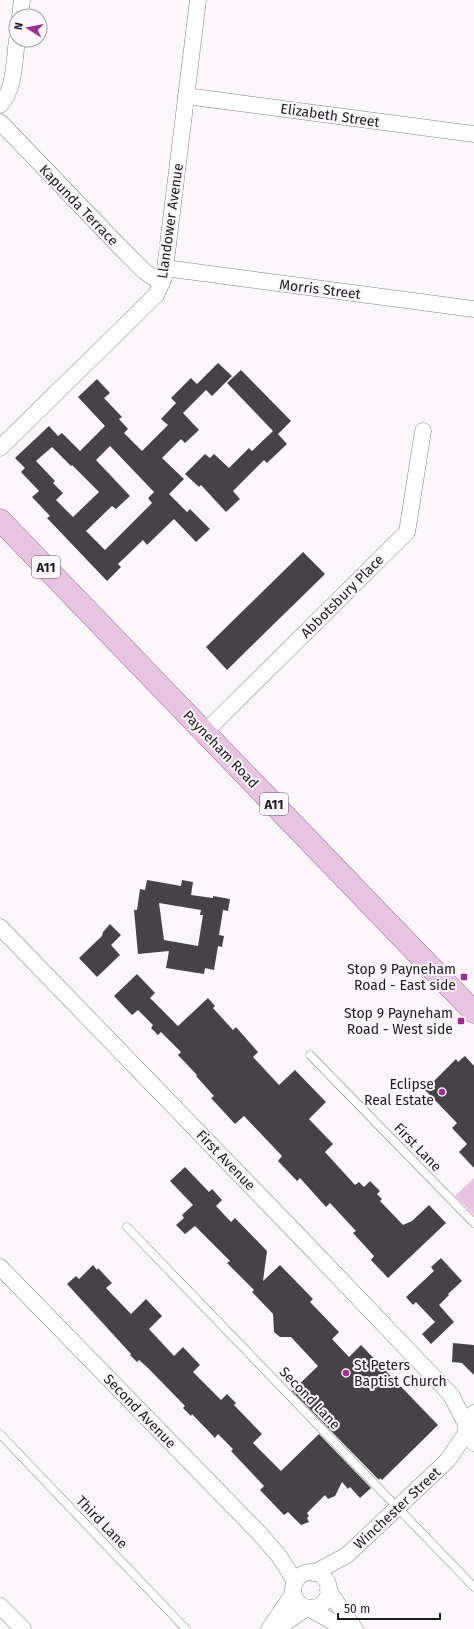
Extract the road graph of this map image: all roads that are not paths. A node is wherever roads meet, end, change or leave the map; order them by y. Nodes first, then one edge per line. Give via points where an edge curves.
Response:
1 (198, 0) edge
2 (16, 48) edge
3 (186, 96) junction
4 (0, 105) edge
5 (0, 122) edge
6 (474, 134) edge
7 (164, 275) junction
8 (474, 309) edge
9 (423, 431) dead end
10 (0, 448) edge
11 (0, 520) edge
12 (205, 732) junction
13 (0, 928) edge
14 (474, 1012) edge
15 (310, 1055) dead end
16 (474, 1223) edge
17 (127, 1227) dead end
18 (0, 1267) edge
19 (451, 1395) junction
20 (474, 1408) edge
21 (471, 1432) edge
22 (0, 1434) edge
23 (398, 1507) junction
24 (347, 1555) junction
25 (302, 1580) junction
26 (474, 1587) edge
27 (328, 1589) junction
28 (0, 1606) edge
29 (308, 1608) junction
30 (23, 1629) edge
31 (186, 1629) edge
32 (269, 1629) edge
33 (276, 1629) edge
34 (346, 1629) edge
35 (355, 1629) edge

1 - 3 street, Llandower Avenue
2 - 4 street via 9,92
3 - 6 street, Elizabeth Street
3 - 7 street, Llandower Avenue
5 - 7 street, Kapunda Terrace via 145,272
7 - 8 street, Morris Street
7 - 10 street, Llandower Avenue via 156,295
9 - 12 street, Abbotsbury Place via 407,532
11 - 12 main road, Payneham Road / A11
12 - 14 main road, Payneham Road / A11
13 - 19 street, First Avenue
15 - 16 lane, First Lane
17 - 23 lane, Second Lane
18 - 25 street, Second Avenue
19 - 20 street, First Avenue
19 - 21 street, First Avenue
21 - 23 street, Winchester Street via 448,1460
22 - 31 lane, Third Lane
23 - 24 street, Winchester Street
23 - 26 lane, Second Lane
24 - 25 street, Winchester Street
24 - 27 street, Winchester Street
25 - 27 street via 325,1580
25 - 29 street via 296,1600
25 - 32 street, Winchester Street
27 - 29 street via 327,1597 322,1603
27 - 35 street
28 - 30 street
29 - 33 street
29 - 34 street

